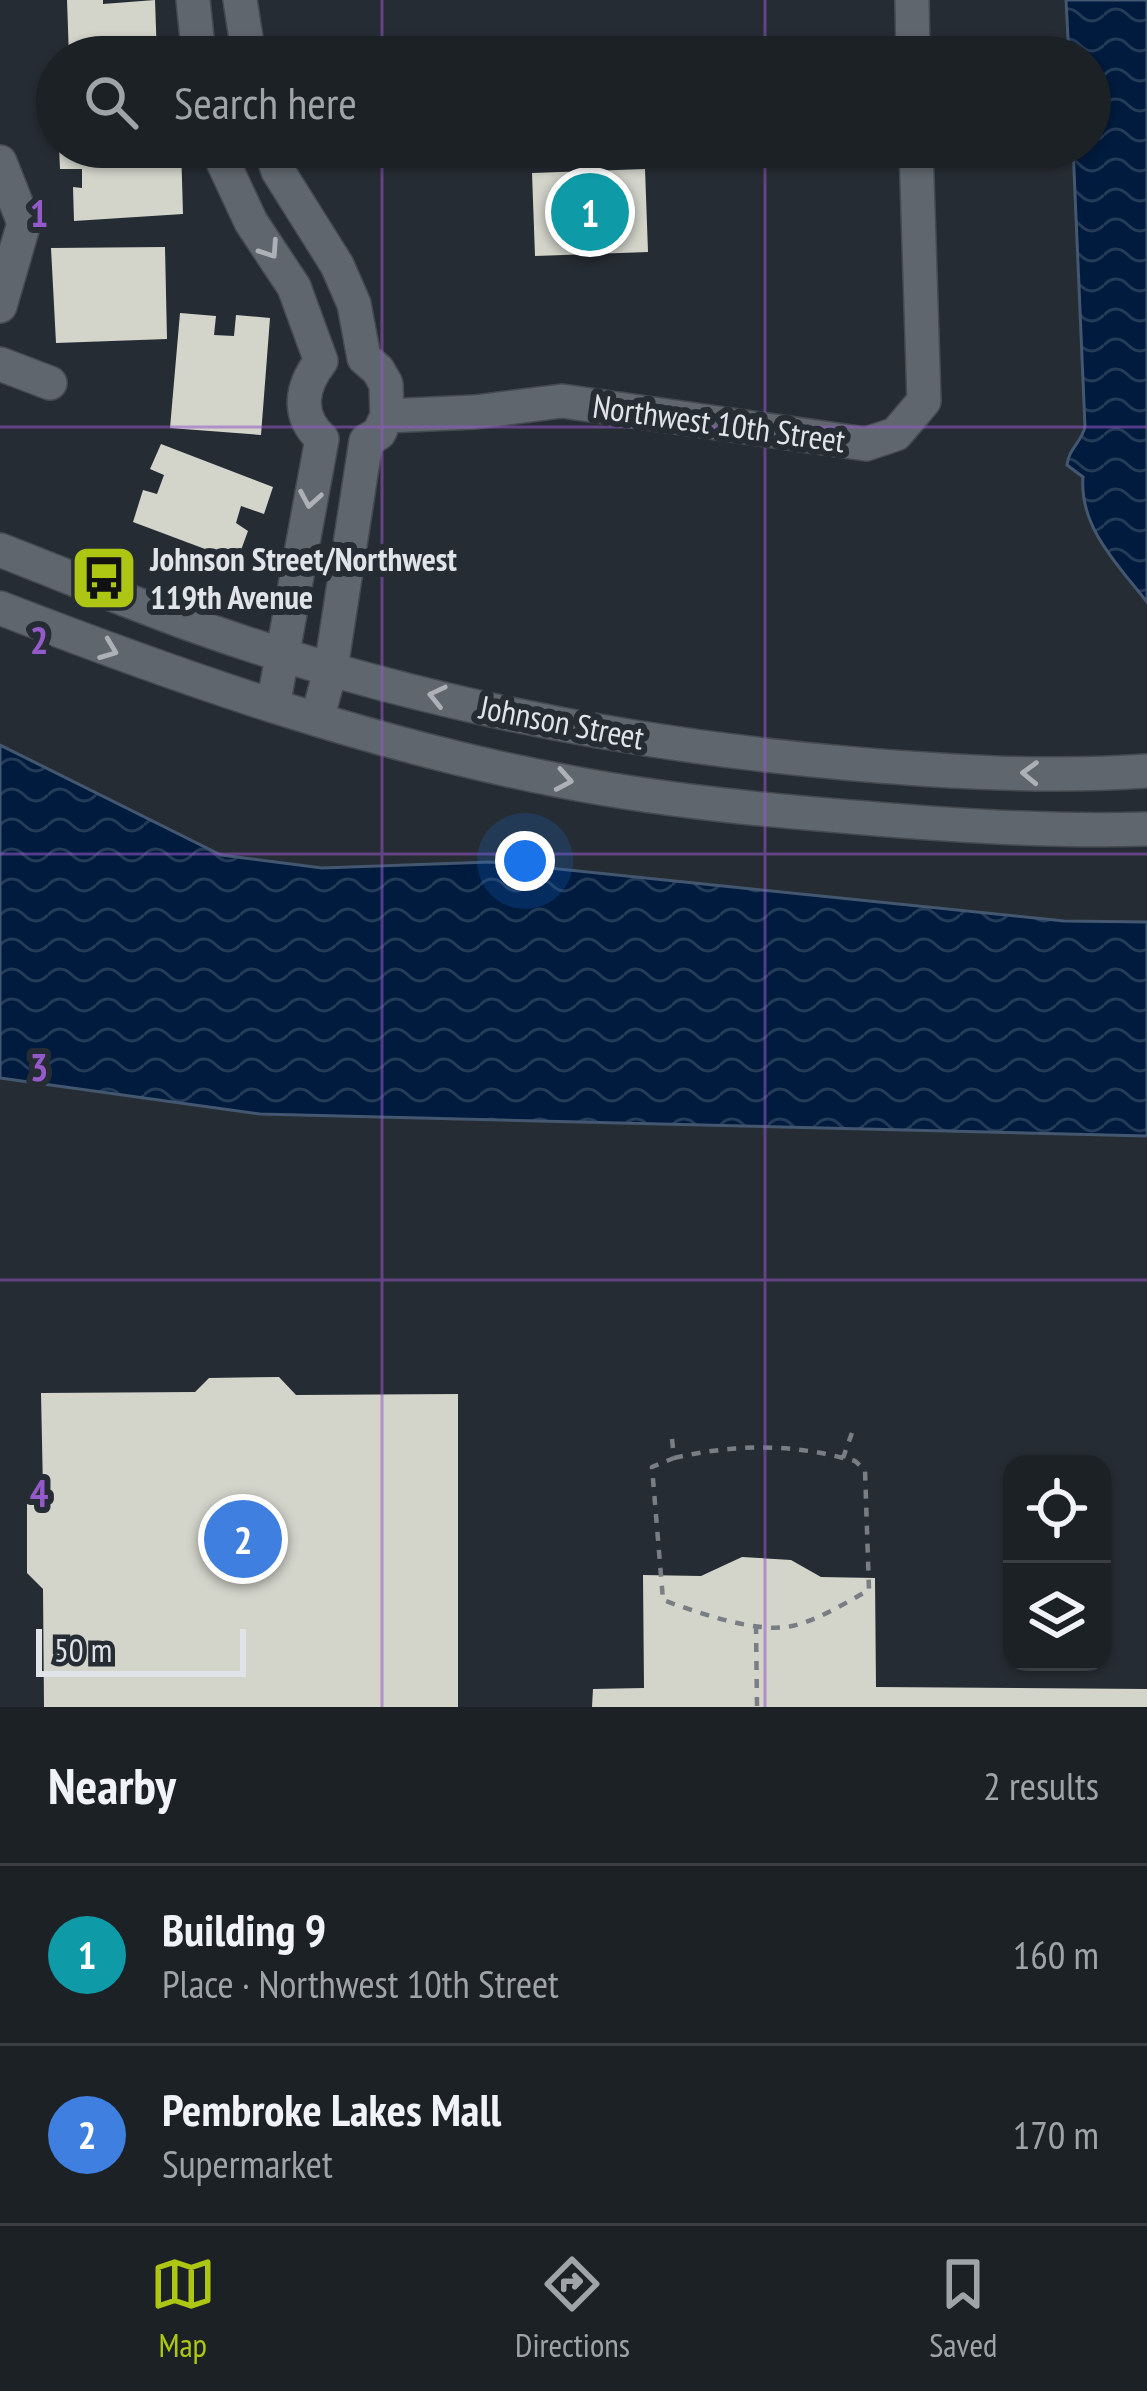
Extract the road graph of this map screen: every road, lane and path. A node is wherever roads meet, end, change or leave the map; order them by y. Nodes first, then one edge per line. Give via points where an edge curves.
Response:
1 (193, 0) edge
2 (240, 0) edge
3 (912, 0) edge
4 (197, 36) edge
5 (246, 36) edge
6 (913, 36) edge
7 (0, 162) edge
8 (226, 168) edge
9 (277, 168) edge
10 (917, 168) edge
11 (0, 306) edge
12 (364, 358) junction
13 (321, 362) junction
14 (0, 364) edge
15 (50, 383) dead end
16 (376, 428) junction
17 (322, 439) junction
18 (0, 550) edge
19 (0, 608) edge
20 (282, 654) junction
21 (331, 668) junction
22 (273, 706) junction
23 (317, 719) junction
24 (1147, 771) edge
25 (1147, 829) edge
26 (853, 1430) dead end
27 (672, 1439) dead end
28 (674, 1458) junction
29 (843, 1458) junction
30 (755, 1625) junction
31 (757, 1707) edge

1 - 4 street
2 - 5 street
3 - 6 street
7 - 11 street via 24,224
8 -> 13 street via 294,286
9 - 12 street via 345,284
10 - 16 street, Northwest 10th Street via 924,400 896,434 866,444 562,400
12 - 13 street
12 - 16 street via 386,384
13 - 17 street via 303,405
14 - 15 street
16 - 17 street via 350,444
16 - 21 street
17 -> 20 street
18 - 20 street, Johnson Street
19 -> 22 street, Johnson Street
20 - 21 street, Johnson Street
20 - 22 street
21 - 23 street
24 -> 21 street, Johnson Street via 949,771 768,757 611,734
22 - 23 street, Johnson Street
23 -> 25 street, Johnson Street via 557,780 754,809
26 - 29 path
27 - 28 path
28 - 29 path via 724,1447
28 - 30 path via 652,1467 663,1600
29 - 30 path via 865,1470 868,1590 789,1627
30 - 31 path

